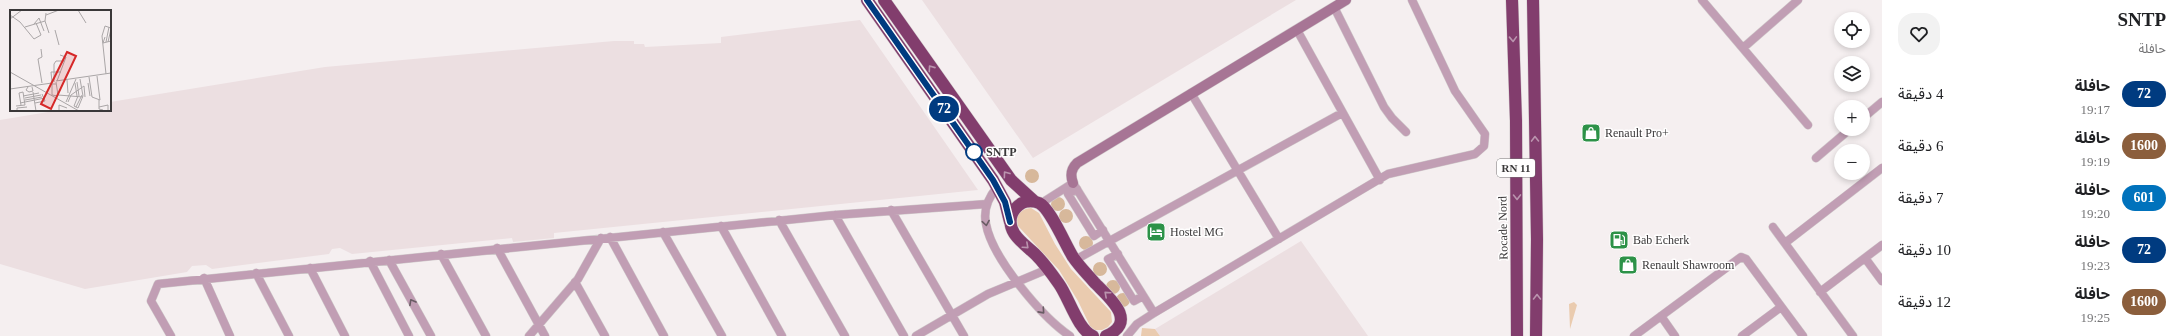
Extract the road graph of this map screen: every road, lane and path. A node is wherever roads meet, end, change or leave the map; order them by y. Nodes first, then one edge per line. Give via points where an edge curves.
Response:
1 (867, 0) edge
2 (884, 0) edge
3 (1346, 0) edge
4 (1412, 0) edge
5 (1512, 0) edge
6 (1533, 0) edge
7 (1702, 0) edge
8 (1798, 0) edge
9 (1334, 7) junction
10 (1297, 30) junction
11 (1743, 48) junction
12 (1191, 93) junction
13 (1882, 102) edge
14 (1870, 112) edge
15 (1342, 113) junction
16 (1808, 125) dead end
17 (1406, 132) dead end
18 (1842, 136) edge
19 (1816, 158) dead end
20 (1882, 168) edge
21 (1238, 170) junction
22 (1380, 180) junction
23 (1075, 186) junction
24 (997, 187) junction
25 (1037, 203) junction
26 (987, 204) junction
27 (891, 210) junction
28 (835, 215) junction
29 (779, 220) junction
30 (1010, 222) junction
31 (720, 226) junction
32 (1773, 227) dead end
33 (663, 232) junction
34 (610, 237) junction
35 (601, 238) junction
36 (1279, 239) junction
37 (1110, 241) junction
38 (1786, 243) junction
39 (1882, 245) edge
40 (497, 248) junction
41 (441, 254) junction
42 (1865, 258) junction
43 (389, 260) junction
44 (1075, 260) junction
45 (370, 261) junction
46 (310, 268) junction
47 (1048, 269) junction
48 (256, 273) junction
49 (204, 278) junction
50 (1882, 281) edge
51 (575, 282) junction
52 (1018, 282) junction
53 (1820, 292) junction
54 (1781, 307) junction
55 (1154, 313) junction
56 (952, 315) junction
57 (1661, 316) junction
58 (1120, 318) junction
59 (539, 325) junction
60 (1799, 335) edge
61 (171, 336) edge
62 (230, 336) edge
63 (289, 336) edge
64 (345, 336) edge
65 (409, 336) edge
66 (431, 336) edge
67 (486, 336) edge
68 (529, 336) edge
69 (545, 336) edge
70 (605, 336) edge
71 (664, 336) edge
72 (722, 336) edge
73 (782, 336) edge
74 (845, 336) edge
75 (904, 336) edge
76 (916, 336) edge
77 (964, 336) edge
78 (1070, 336) edge
79 (1093, 336) edge
80 (1106, 336) edge
81 (1124, 336) edge
82 (1127, 336) edge
83 (1517, 336) edge
84 (1536, 336) edge
85 (1634, 336) edge
86 (1676, 336) edge
87 (1742, 336) edge
88 (1853, 336) edge

1 - 24 highway
25 -> 2 highway via 1011,180
3 - 9 street
4 - 22 street via 1455,91 1485,134 1484,146 1475,154 1388,174
5 -> 83 highway, Rocade Nord / RN 11 via 1516,121
84 -> 6 highway, RN 11
7 - 11 street
8 - 11 street
9 - 10 street
9 - 17 street via 1384,107
10 - 12 street
10 - 15 street
11 - 16 street
12 - 21 street
12 - 23 street via 1077,162 1071,177
13 - 14 street
15 - 21 street
15 - 22 street
18 - 19 street
20 - 38 street
21 - 36 street
21 - 37 street
22 - 36 street
23 - 25 street
23 - 37 street
24 - 26 street
24 - 30 highway via 1005,202
25 - 30 highway via 1026,202 1017,207
25 - 44 highway via 1048,210
26 - 27 street
26 -> 52 street via 986,224 991,240
27 - 28 street
27 - 56 street
28 - 29 street
28 - 75 street
29 - 31 street
29 - 74 street
30 -> 47 highway via 1015,235
31 - 33 street
31 - 73 street
32 - 38 street
33 - 34 street
33 - 72 street
34 - 35 street
34 - 71 street
35 - 40 street
35 - 51 street
36 - 55 street
37 - 44 street
37 - 55 street
38 - 53 street
39 - 42 street
40 - 41 street
40 - 59 street
41 - 43 street
41 - 67 street
42 - 50 street
42 - 53 street
43 - 45 street
66 -> 43 street
58 -> 44 highway via 1117,304
45 - 46 street
45 - 65 street
46 - 48 street
46 - 64 street
47 - 52 street
47 - 79 highway via 1067,296 1081,326
48 - 49 street
48 - 63 street
49 - 61 street via 158,284 151,301
49 - 62 street
51 - 59 street
51 - 70 street
52 - 56 street via 988,294
52 -> 78 street via 1051,321
53 - 88 street
54 - 57 street via 1746,259 1741,257
54 - 60 street
54 - 87 street
55 - 82 street via 1137,324
56 - 76 street
56 - 77 street
57 - 85 street
57 - 86 street
58 - 80 highway via 1117,328
58 - 81 highway
59 - 68 street
59 - 69 street

